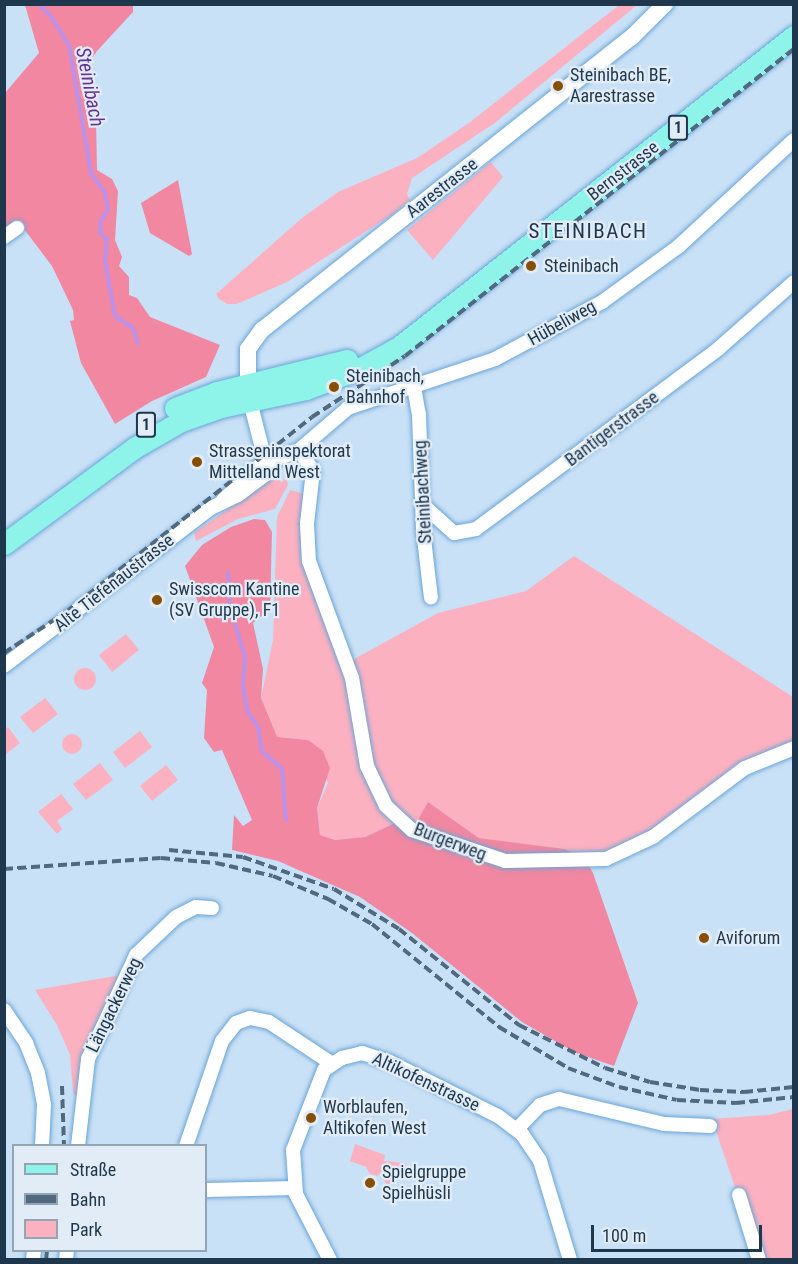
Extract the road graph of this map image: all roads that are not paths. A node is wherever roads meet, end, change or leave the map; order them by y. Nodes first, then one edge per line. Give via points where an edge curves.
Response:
1 (665, 4) edge
2 (794, 36) edge
3 (794, 140) edge
4 (17, 228) dead end
5 (4, 237) edge
6 (794, 282) edge
7 (414, 387) junction
8 (249, 393) junction
9 (298, 450) junction
10 (266, 464) junction
11 (423, 506) junction
12 (4, 544) edge
13 (431, 598) dead end
14 (4, 666) edge
15 (794, 748) edge
16 (212, 908) dead end
17 (4, 1010) edge
18 (331, 1063) junction
19 (710, 1126) dead end
20 (517, 1129) junction
21 (42, 1144) edge
22 (78, 1144) edge
23 (187, 1144) edge
24 (295, 1188) junction
25 (207, 1190) edge
26 (739, 1195) dead end
27 (330, 1260) edge
28 (570, 1260) edge
29 (759, 1260) edge

1 - 8 street, Aarestrasse via 632,37 262,330 248,349
2 - 8 main road, Bernstrasse / 1 via 423,327 331,366
3 - 7 street, Hübeliweg via 685,240 602,302 495,359
4 - 5 street
6 - 11 street, Bantigerstrasse via 718,349 476,530 454,533
7 - 9 street, Hübeliweg via 348,408
7 - 11 street, Steinibachweg
8 - 10 street
8 - 12 main road, Bernstrasse / 1 via 195,400 154,420 81,474 63,497
9 - 10 street
9 - 15 street, Burgerweg via 313,471 307,524 309,561 352,678 365,759 386,806 412,830 506,861 606,859 653,837 745,768
10 - 14 street, Alte Tiefenaustrasse via 265,475 238,495 223,500
11 - 13 street, Steinibachweg
16 - 22 street, Längackerweg via 196,908 176,916 136,955 88,1059
17 - 21 street via 26,1043 38,1073 44,1105
18 - 20 street, Altikofenstrasse via 355,1054 377,1056
18 - 23 street via 269,1022 250,1018 236,1023 222,1041
18 - 24 street via 316,1084 295,1143
19 - 20 street via 664,1124 559,1099 540,1105
20 - 28 street, Altikofenstrasse via 540,1161
24 - 25 street
24 - 27 street
26 - 29 street

